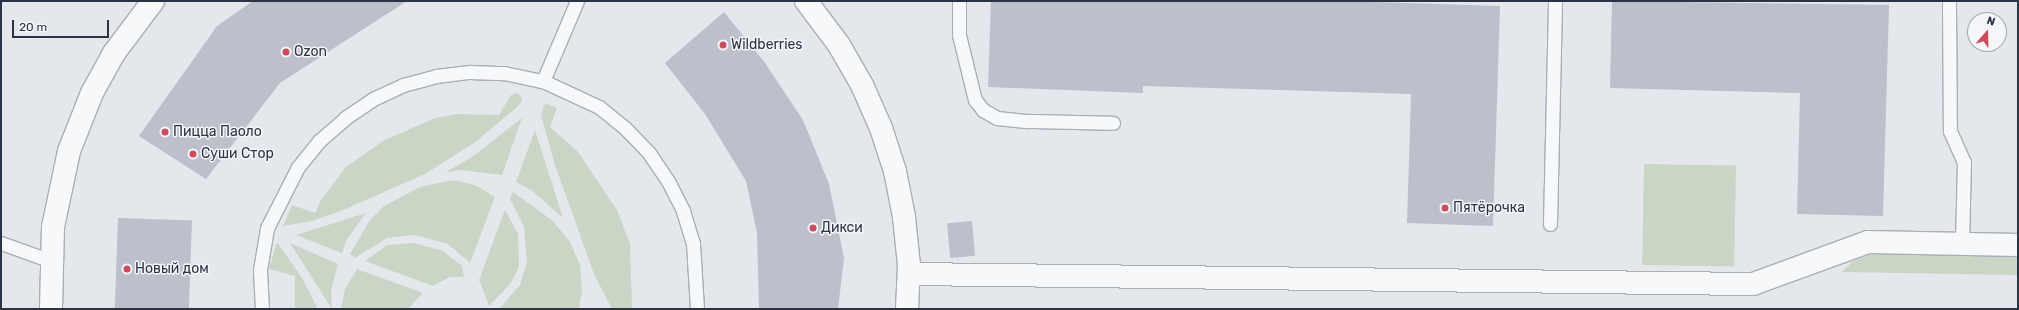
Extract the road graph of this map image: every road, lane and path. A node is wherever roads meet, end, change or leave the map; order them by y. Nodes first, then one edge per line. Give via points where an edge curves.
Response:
1 (153, 1) edge
2 (577, 1) edge
3 (806, 1) edge
4 (959, 1) edge
5 (1555, 1) edge
6 (1949, 1) edge
7 (543, 81) junction
8 (1113, 123) dead end
9 (1550, 224) dead end
10 (1, 243) edge
11 (1962, 244) junction
12 (2018, 244) edge
13 (51, 261) junction
14 (909, 274) junction
15 (51, 309) edge
16 (262, 309) edge
17 (697, 309) edge
18 (908, 309) edge

1 - 13 street via 114,53 92,93 69,151 53,227
2 - 7 lane
3 - 14 street via 839,46 862,85 880,128 895,171 904,217
4 - 8 lane via 959,35 975,100 983,110 997,118
5 - 9 lane
6 - 11 lane via 1950,131 1964,162
7 - 16 lane via 504,73 436,76 403,85 373,99 344,118 319,141 298,167 267,228 260,270
7 - 17 lane via 599,108 625,128 649,153 668,181 683,211 693,243
10 - 13 lane
11 - 12 street
11 - 14 street via 1868,242 1753,284
13 - 15 street
14 - 18 street

